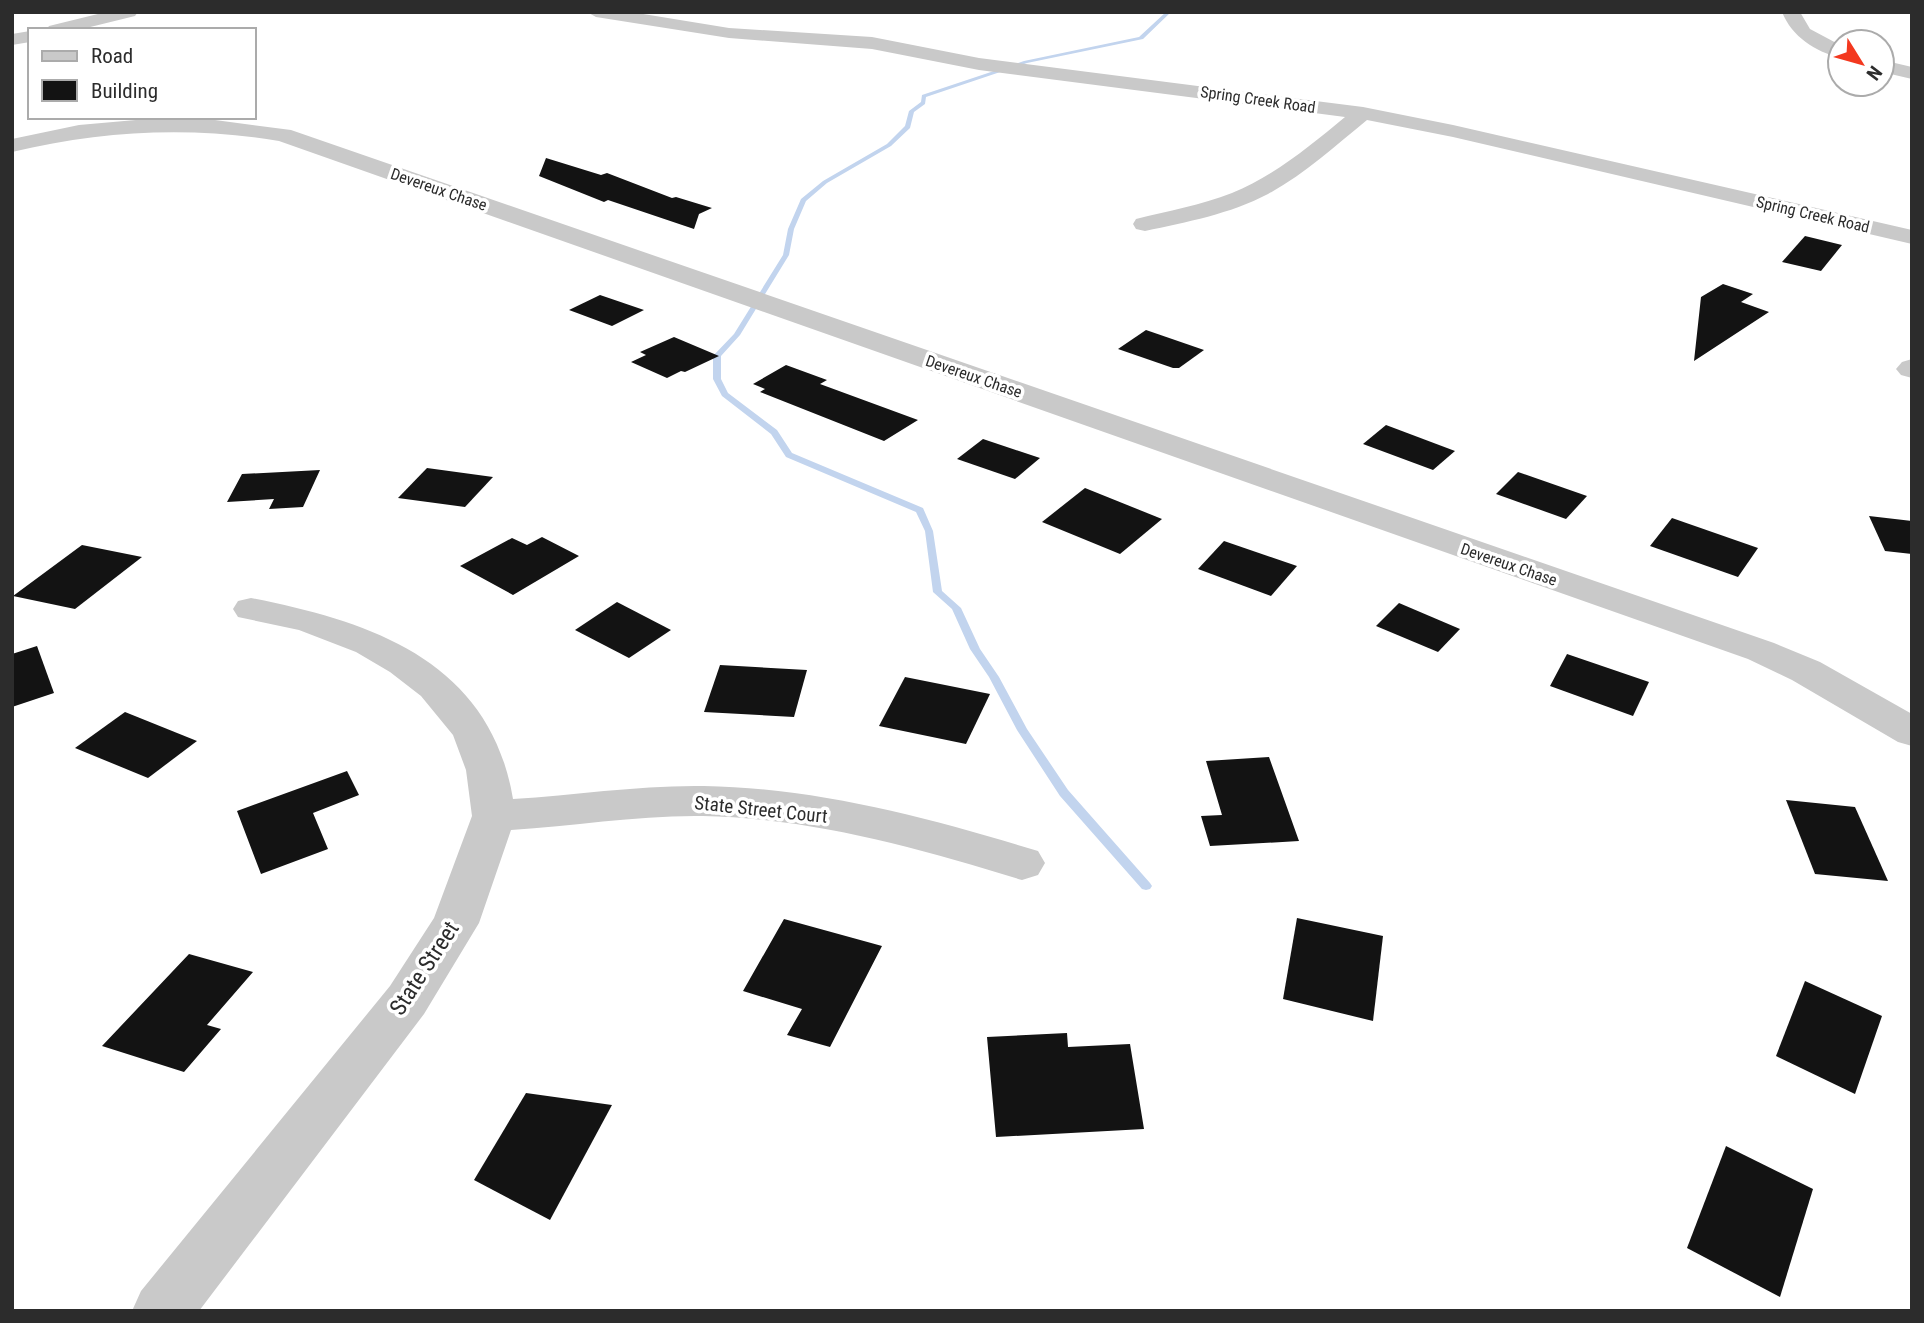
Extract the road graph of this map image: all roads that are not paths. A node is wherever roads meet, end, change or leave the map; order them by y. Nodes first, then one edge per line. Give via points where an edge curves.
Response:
1 (129, 12) edge
2 (596, 12) edge
3 (655, 12) edge
4 (1791, 12) edge
5 (635, 20) junction
6 (63, 28) edge
7 (1826, 44) edge
8 (1363, 113) junction
9 (152, 121) edge
10 (12, 146) edge
11 (1144, 224) dead end
12 (1912, 237) edge
13 (251, 609) dead end
14 (1912, 732) edge
15 (494, 816) junction
16 (1022, 863) dead end
17 (162, 1311) edge

1 - 6 street
2 - 5 street, Spring Creek Road
3 - 5 street
4 - 7 street via 1801,30
5 - 8 street, Spring Creek Road via 729,33 872,43 979,64
8 - 11 street via 1271,183 1216,206
8 - 12 street, Spring Creek Road
9 - 10 street, Devereux Chase
9 - 14 street, Devereux Chase via 222,125 297,139 1761,652 1807,671
13 - 15 street, State Street via 309,621 369,644 435,687 472,731 487,770
15 - 16 street, State Street Court via 703,801 787,808 921,833
15 - 17 street, State Street via 456,923 407,1000

